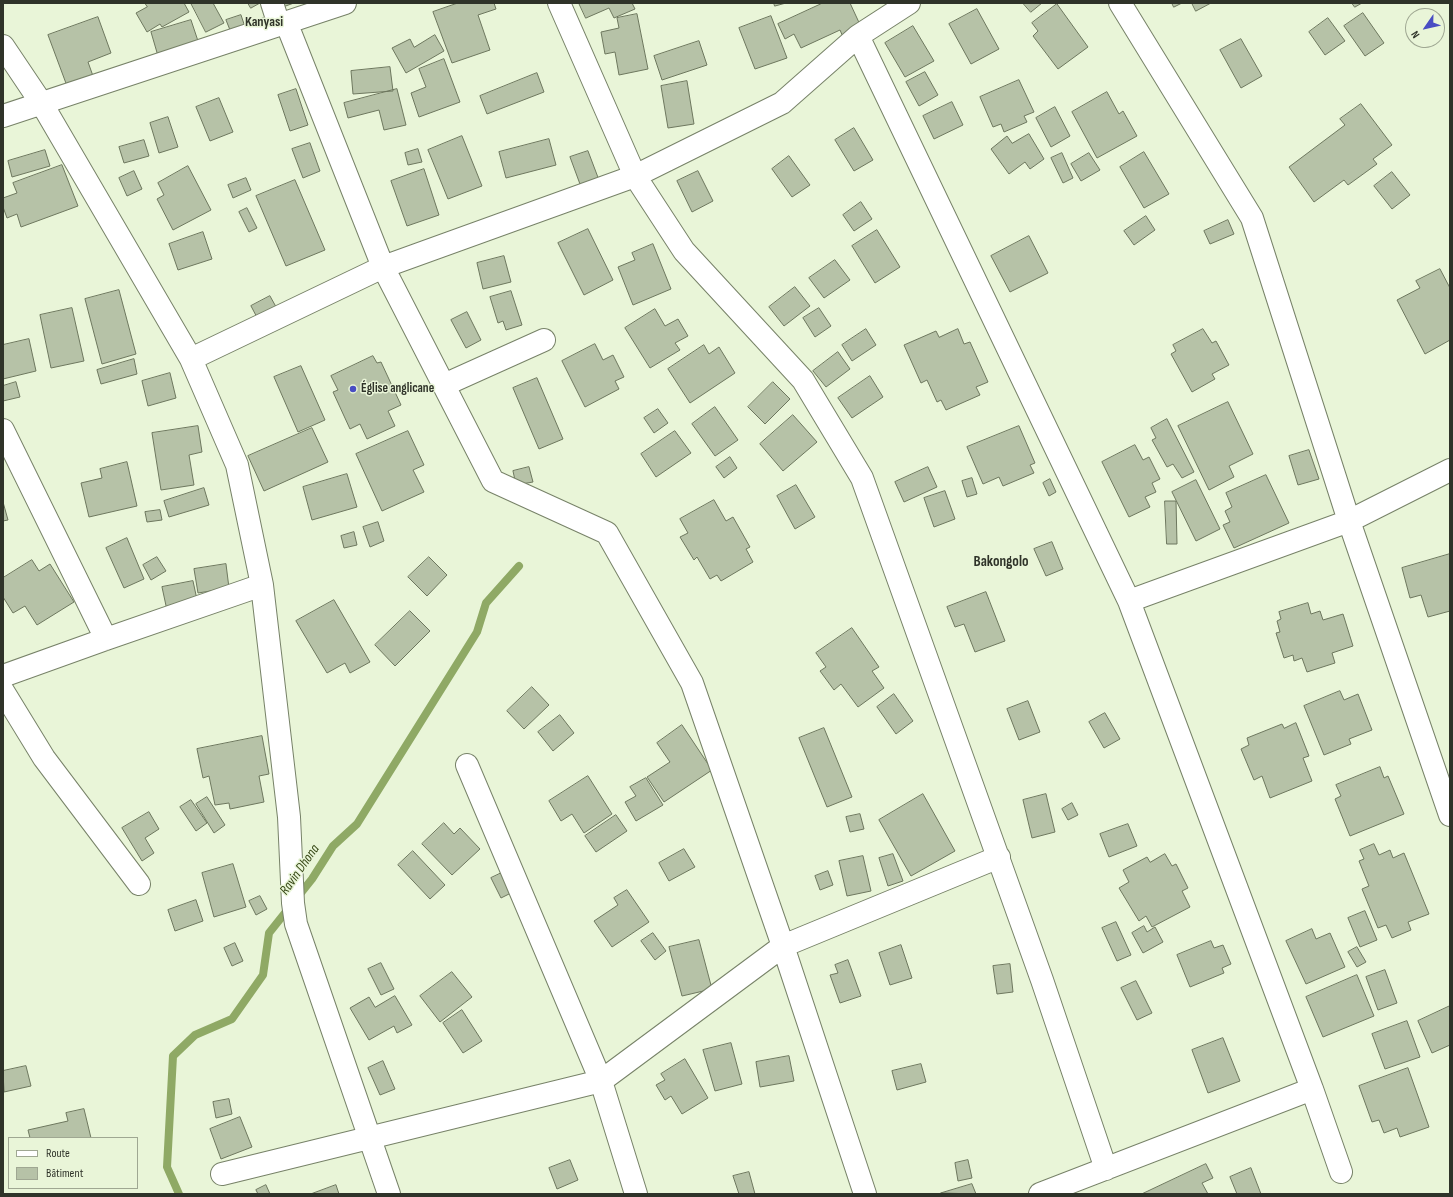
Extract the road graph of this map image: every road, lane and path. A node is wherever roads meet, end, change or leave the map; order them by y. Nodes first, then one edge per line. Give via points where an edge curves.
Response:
1 (272, 3) edge
2 (345, 3) edge
3 (559, 3) edge
4 (909, 3) edge
5 (1120, 3) edge
6 (283, 24) junction
7 (858, 36) junction
8 (3, 46) edge
9 (42, 104) junction
10 (3, 116) edge
11 (635, 176) junction
12 (383, 267) junction
13 (544, 340) dead end
14 (191, 359) junction
15 (444, 385) junction
16 (3, 430) edge
17 (1450, 470) edge
18 (1349, 521) junction
19 (262, 585) junction
20 (1129, 601) junction
21 (106, 639) junction
22 (3, 676) edge
23 (3, 691) edge
24 (467, 765) dead end
25 (1450, 814) edge
26 (999, 857) junction
27 (138, 884) dead end
28 (784, 946) junction
29 (601, 1081) junction
30 (1312, 1089) junction
31 (369, 1137) junction
32 (1106, 1169) junction
33 (1341, 1172) dead end
34 (222, 1174) dead end
35 (389, 1194) edge
36 (636, 1194) edge
37 (865, 1194) edge
38 (1040, 1194) edge

1 - 6 street
2 - 6 street
3 - 11 street
4 - 7 street
5 - 18 street via 1252,218
6 - 9 street
6 - 12 street
7 - 11 street via 782,103
7 - 20 street
8 - 9 street
9 - 10 street
9 - 14 street
11 - 12 street
11 - 26 street via 684,251 803,380 862,478
12 - 14 street
12 - 15 street
13 - 15 street
14 - 19 street via 237,465
15 - 28 street via 493,480 608,533 692,683
16 - 21 street
17 - 18 street
18 - 20 street
18 - 25 street
19 - 21 street
19 - 31 street via 289,817 296,924
20 - 30 street
21 - 22 street
23 - 27 street via 44,758
24 - 29 street
26 - 28 street
26 - 32 street
28 - 29 street
28 - 37 street
29 - 31 street
29 - 36 street
30 - 32 street
30 - 33 street
31 - 34 street
31 - 35 street
32 - 38 street

